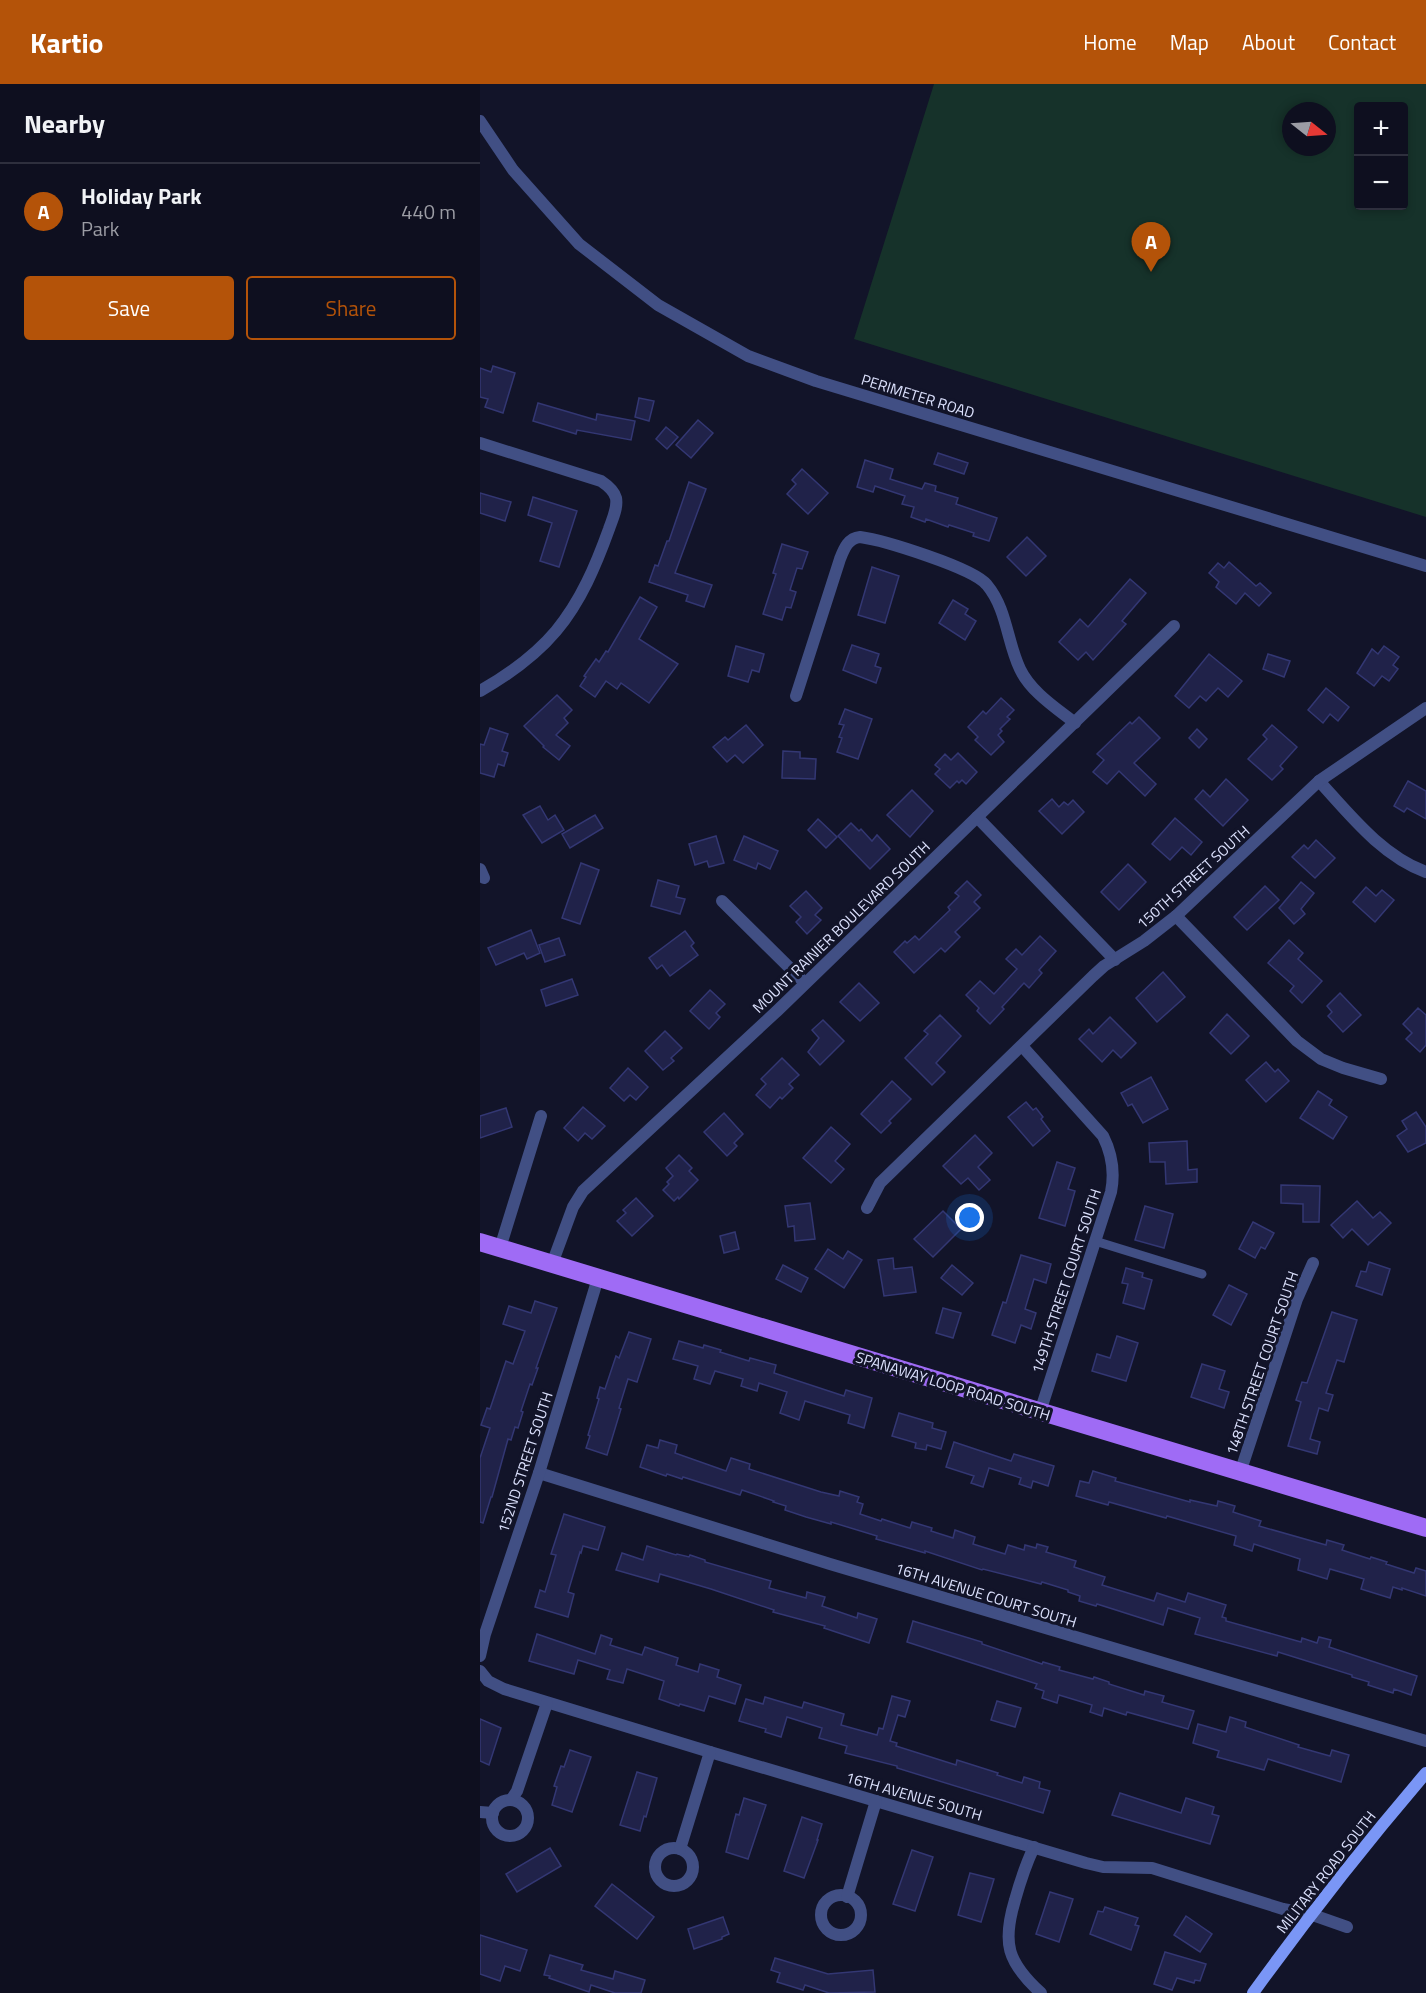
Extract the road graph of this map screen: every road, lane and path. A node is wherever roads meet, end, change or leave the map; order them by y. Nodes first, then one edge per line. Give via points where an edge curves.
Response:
1 (480, 121) edge
2 (480, 443) edge
3 (1426, 566) edge
4 (1174, 626) dead end
5 (480, 691) edge
6 (796, 696) dead end
7 (1426, 708) edge
8 (1076, 723) junction
9 (1319, 781) junction
10 (977, 818) junction
11 (1426, 872) edge
12 (722, 901) dead end
13 (1176, 916) junction
14 (1115, 960) junction
15 (806, 983) junction
16 (1022, 1046) junction
17 (1381, 1079) dead end
18 (541, 1116) dead end
19 (867, 1208) dead end
20 (1095, 1241) junction
21 (480, 1242) edge
22 (500, 1248) junction
23 (1313, 1263) dead end
24 (552, 1264) junction
25 (1202, 1274) dead end
26 (598, 1278) junction
27 (1040, 1412) junction
28 (539, 1473) junction
29 (1239, 1473) junction
30 (1426, 1528) edge
31 (480, 1656) edge
32 (480, 1671) edge
33 (547, 1703) junction
34 (1426, 1741) edge
35 (710, 1752) junction
36 (1426, 1773) edge
37 (511, 1800) junction
38 (876, 1801) junction
39 (486, 1813) edge
40 (1034, 1847) junction
41 (680, 1849) dead end
42 (847, 1897) dead end
43 (1310, 1914) junction
44 (1347, 1927) dead end
45 (1041, 1993) edge
46 (1253, 1993) edge

1 - 3 street, PERIMETER ROAD via 513,170 579,243 658,305 748,356 816,381
2 - 5 street via 601,481 616,498 597,563 572,609 528,658
4 - 8 street, MOUNT RAINIER BOULEVARD SOUTH
6 - 8 street via 840,559 850,541 867,538 948,564 986,583 1000,606 1021,671 1031,686
7 - 9 street, 150TH STREET SOUTH
8 - 10 street, MOUNT RAINIER BOULEVARD SOUTH
9 - 11 street via 1376,840
9 - 13 street, 150TH STREET SOUTH
10 - 14 street
10 - 15 street, MOUNT RAINIER BOULEVARD SOUTH
12 - 15 street
13 - 14 street, 150TH STREET SOUTH
13 - 17 street via 1297,1041 1321,1059
14 - 16 street, 150TH STREET SOUTH via 1093,976
15 - 24 street, MOUNT RAINIER BOULEVARD SOUTH via 583,1191
16 - 19 street, 150TH STREET SOUTH via 880,1183
16 - 20 street, 149TH STREET COURT SOUTH via 1109,1147 1113,1183
18 - 22 street
20 - 25 lane
20 - 27 street, 149TH STREET COURT SOUTH
21 - 22 main road, SPANAWAY LOOP ROAD SOUTH
22 - 24 main road, SPANAWAY LOOP ROAD SOUTH
23 - 29 street, 148TH STREET COURT SOUTH via 1297,1299
24 - 26 main road, SPANAWAY LOOP ROAD SOUTH
26 - 27 main road, SPANAWAY LOOP ROAD SOUTH
26 - 28 street, 152ND STREET SOUTH
27 - 29 main road, SPANAWAY LOOP ROAD SOUTH
28 - 31 street, 152ND STREET SOUTH
28 - 34 street, 16TH AVENUE COURT SOUTH
29 - 30 main road, SPANAWAY LOOP ROAD SOUTH
32 - 33 street, 16TH AVENUE SOUTH via 492,1684
33 - 35 street, 16TH AVENUE SOUTH
33 - 37 street
35 - 38 street, 16TH AVENUE SOUTH
35 - 41 street
36 - 43 main road, MILITARY ROAD SOUTH
37 - 39 street
37 - 39 street via 520,1802 528,1812 527,1825 519,1834 501,1833
38 - 40 street, 16TH AVENUE SOUTH
38 - 42 street
40 - 43 street, 16TH AVENUE SOUTH via 1102,1867 1152,1868
40 - 45 street via 1008,1925 1008,1940 1016,1964
43 - 44 street, 16TH AVENUE SOUTH
43 - 46 main road, MILITARY ROAD SOUTH

